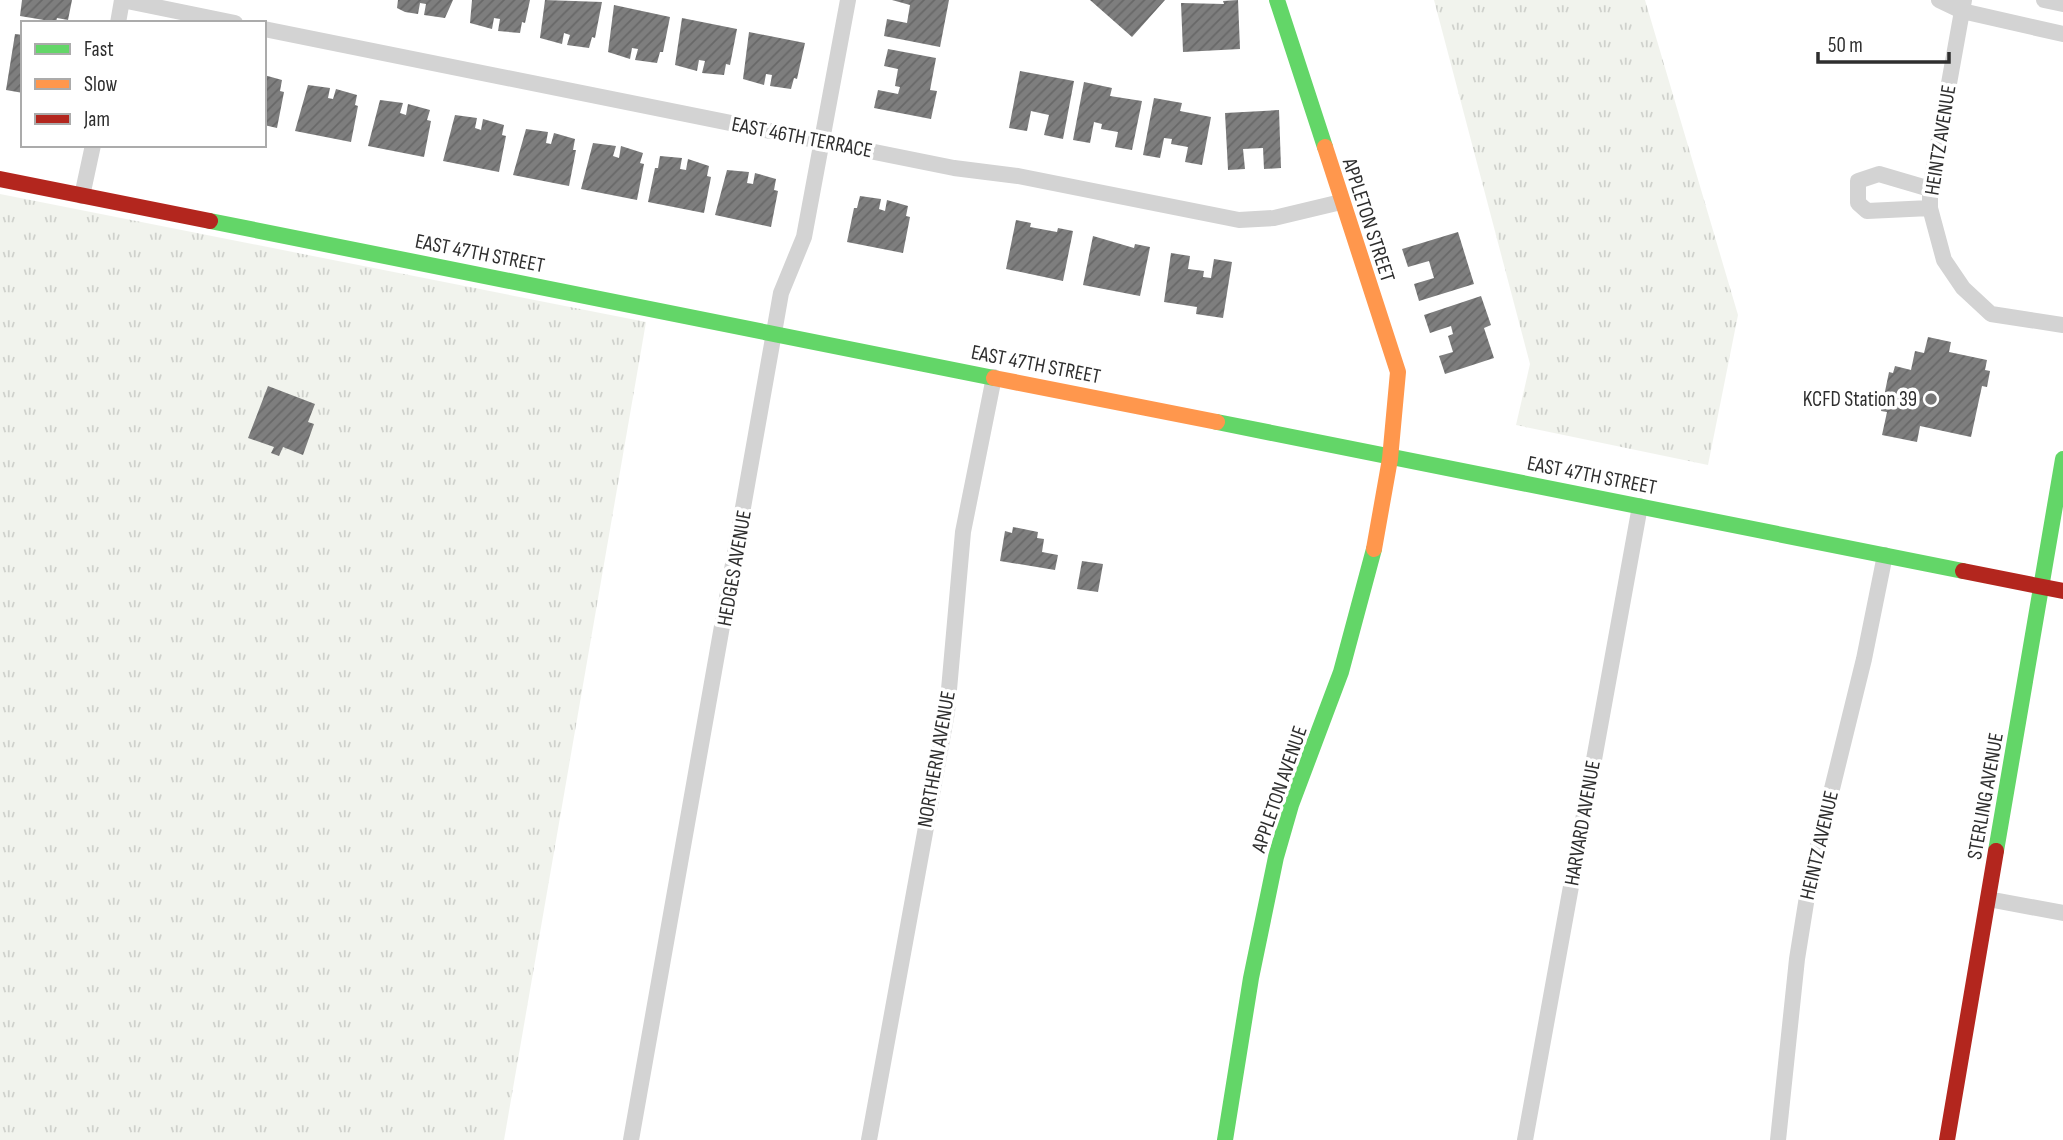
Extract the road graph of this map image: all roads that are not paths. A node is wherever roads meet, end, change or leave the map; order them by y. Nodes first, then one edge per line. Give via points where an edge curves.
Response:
1 (122, 0) edge
2 (848, 0) edge
3 (1277, 0) edge
4 (1939, 0) edge
5 (2044, 0) edge
6 (2063, 4) edge
7 (1963, 6) edge
8 (118, 21) edge
9 (225, 21) edge
10 (266, 29) edge
11 (2063, 34) edge
12 (821, 141) junction
13 (93, 147) edge
14 (0, 179) edge
15 (1930, 190) junction
16 (82, 196) junction
17 (1341, 202) junction
18 (1930, 208) junction
19 (2063, 325) edge
20 (776, 334) junction
21 (994, 377) junction
22 (1391, 456) junction
23 (2063, 459) edge
24 (1640, 506) junction
25 (1885, 555) junction
26 (2042, 587) junction
27 (2063, 592) edge
28 (1988, 899) junction
29 (2063, 914) edge
30 (631, 1140) edge
31 (869, 1140) edge
32 (1225, 1140) edge
33 (1525, 1140) edge
34 (1778, 1140) edge
35 (1947, 1140) edge

1 - 8 street
1 - 9 street
2 - 12 street, HEDGES AVENUE
3 - 17 main road, APPLETON STREET
4 - 7 street
5 - 6 street
7 - 11 street
7 - 15 street, HEINTZ AVENUE
10 - 12 street, EAST 46TH TERRACE
12 - 17 street, EAST 46TH TERRACE via 1239,220 1275,218
12 - 20 street, HEDGES AVENUE via 804,237 781,293
13 - 16 street
14 - 16 main road, EAST 47TH STREET
15 - 18 street, HEINTZ AVENUE
15 - 18 street via 1879,174 1857,181 1856,193 1858,203 1867,211
16 - 20 main road, EAST 47TH STREET
17 - 22 main road, APPLETON STREET via 1398,372
18 - 19 street, HEINTZ AVENUE via 1944,260 1991,314
20 - 21 main road, EAST 47TH STREET
20 - 30 street, HEDGES AVENUE
21 - 22 main road, EAST 47TH STREET
21 - 31 street, NORTHERN AVENUE via 963,532 947,712
22 - 24 main road, EAST 47TH STREET
22 - 32 main road, APPLETON AVENUE via 1374,552 1350,647 1288,815 1268,887
23 - 26 main road, STERLING AVENUE
24 - 25 main road, EAST 47TH STREET
24 - 33 street, HARVARD AVENUE
25 - 26 main road, EAST 47TH STREET
25 - 34 street, HEINTZ AVENUE via 1810,878
26 - 27 main road, EAST 47TH STREET
26 - 28 main road, STERLING AVENUE
28 - 29 street
28 - 35 main road, STERLING AVENUE

